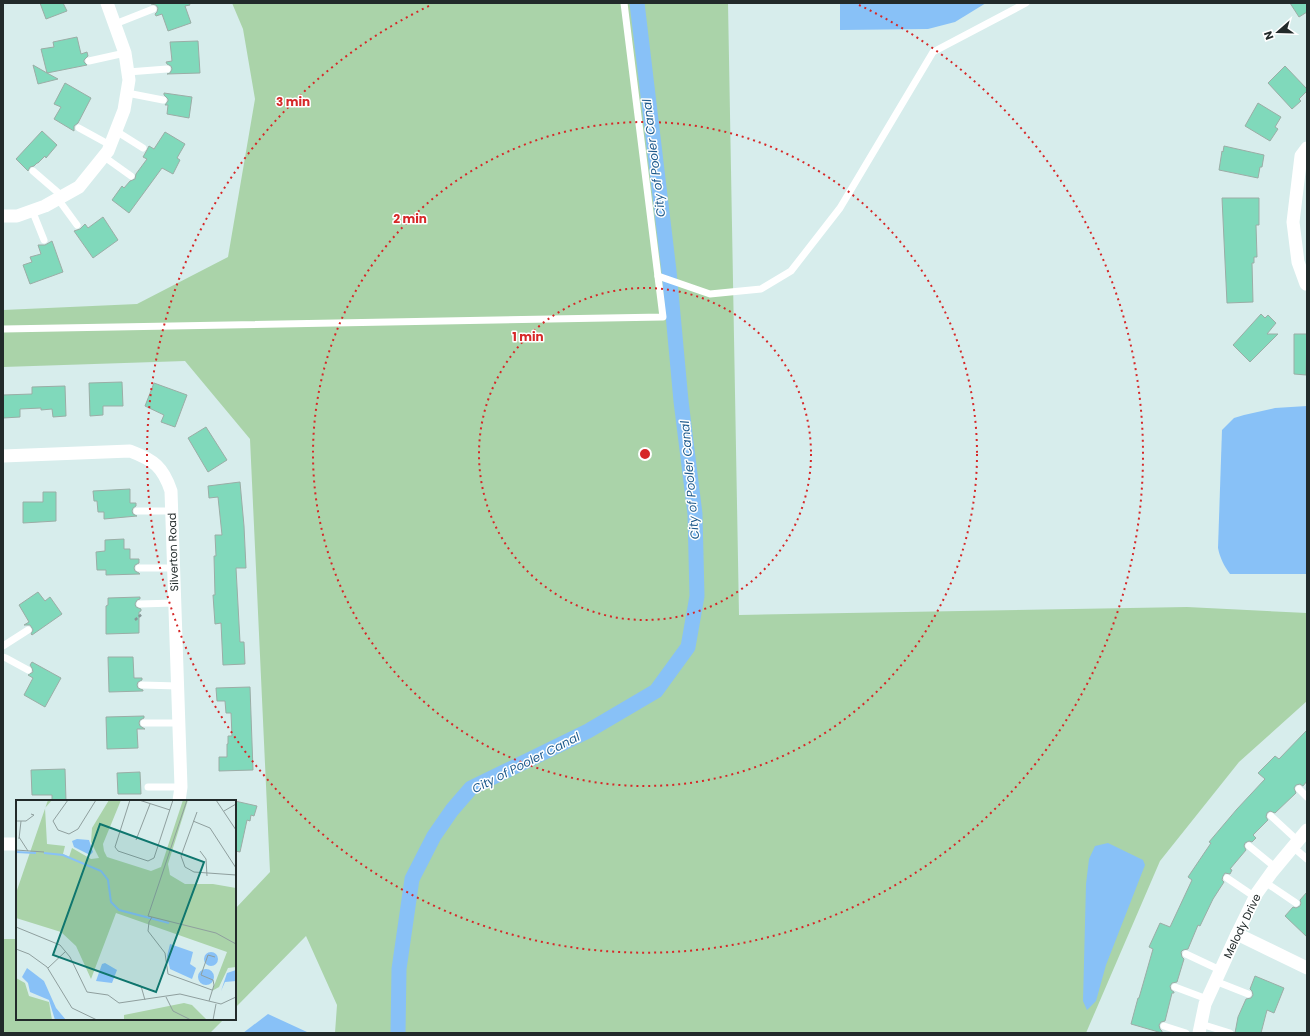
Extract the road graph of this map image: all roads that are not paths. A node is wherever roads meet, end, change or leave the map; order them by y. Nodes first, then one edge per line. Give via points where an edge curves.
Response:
1 (107, 3) edge
2 (624, 3) edge
3 (1026, 3) edge
4 (153, 10) dead end
5 (115, 24) junction
6 (125, 53) junction
7 (89, 61) dead end
8 (167, 68) dead end
9 (128, 72) junction
10 (127, 93) junction
11 (163, 100) dead end
12 (79, 128) dead end
13 (116, 131) junction
14 (142, 148) dead end
15 (1307, 148) edge
16 (107, 151) junction
17 (33, 171) dead end
18 (131, 176) dead end
19 (60, 197) junction
20 (32, 210) junction
21 (3, 216) edge
22 (77, 225) dead end
23 (44, 240) dead end
24 (658, 276) junction
25 (1306, 284) dead end
26 (3, 329) edge
27 (3, 456) edge
28 (137, 511) dead end
29 (172, 511) junction
30 (139, 568) dead end
31 (174, 568) junction
32 (175, 603) junction
33 (140, 604) dead end
34 (28, 630) dead end
35 (3, 646) edge
36 (3, 657) edge
37 (28, 670) dead end
38 (142, 685) dead end
39 (178, 686) junction
40 (179, 722) junction
41 (144, 723) dead end
42 (148, 787) dead end
43 (181, 787) junction
44 (1299, 789) dead end
45 (1307, 797) edge
46 (179, 800) edge
47 (1271, 816) dead end
48 (1307, 830) edge
49 (3, 844) edge
50 (16, 844) edge
51 (1295, 844) junction
52 (1249, 846) dead end
53 (1307, 859) edge
54 (1276, 868) junction
55 (1226, 878) dead end
56 (1265, 882) junction
57 (1255, 897) junction
58 (1296, 903) dead end
59 (1236, 934) junction
60 (1186, 954) dead end
61 (1307, 968) edge
62 (1218, 976) junction
63 (1175, 987) dead end
64 (1248, 994) dead end
65 (1207, 999) junction
66 (1164, 1026) dead end
67 (1200, 1028) edge
68 (1186, 1033) edge
69 (1230, 1033) edge

1 - 5 street
2 - 24 lane
3 - 24 lane via 933,52 840,208 791,271 761,290 710,294
4 - 5 lane
5 - 6 street
6 - 7 lane
6 - 9 street
8 - 9 lane
9 - 10 street
10 - 11 lane
10 - 13 street
12 - 16 lane
13 - 14 lane
13 - 16 street
15 - 25 street via 1301,156 1293,222 1298,262
16 - 18 lane
16 - 19 street via 79,187
17 - 19 lane
19 - 20 street
19 - 22 lane
20 - 21 street via 17,216
20 - 23 lane
24 - 26 lane via 663,317
27 - 29 street, Silverton Road via 130,451 146,457 166,476 171,491
28 - 29 lane
29 - 31 street, Silverton Road
30 - 31 lane
31 - 32 street, Silverton Road
32 - 33 lane
32 - 39 street, Silverton Road
34 - 35 lane
36 - 37 lane
38 - 39 lane
39 - 40 street, Silverton Road
40 - 41 lane
40 - 43 street, Silverton Road
42 - 43 lane
43 - 46 street, Silverton Road
44 - 45 lane
47 - 51 lane
48 - 51 street, Melody Drive
49 - 50 street
51 - 53 lane
51 - 54 street, Melody Drive
52 - 54 lane
54 - 56 street, Melody Drive
55 - 57 lane
56 - 57 street, Melody Drive
56 - 58 lane
57 - 59 street, Melody Drive
59 - 61 street
59 - 62 street, Melody Drive
60 - 62 lane
62 - 64 lane
62 - 65 street, Melody Drive
63 - 65 lane
65 - 67 street, Melody Drive
66 - 68 lane
67 - 69 lane

